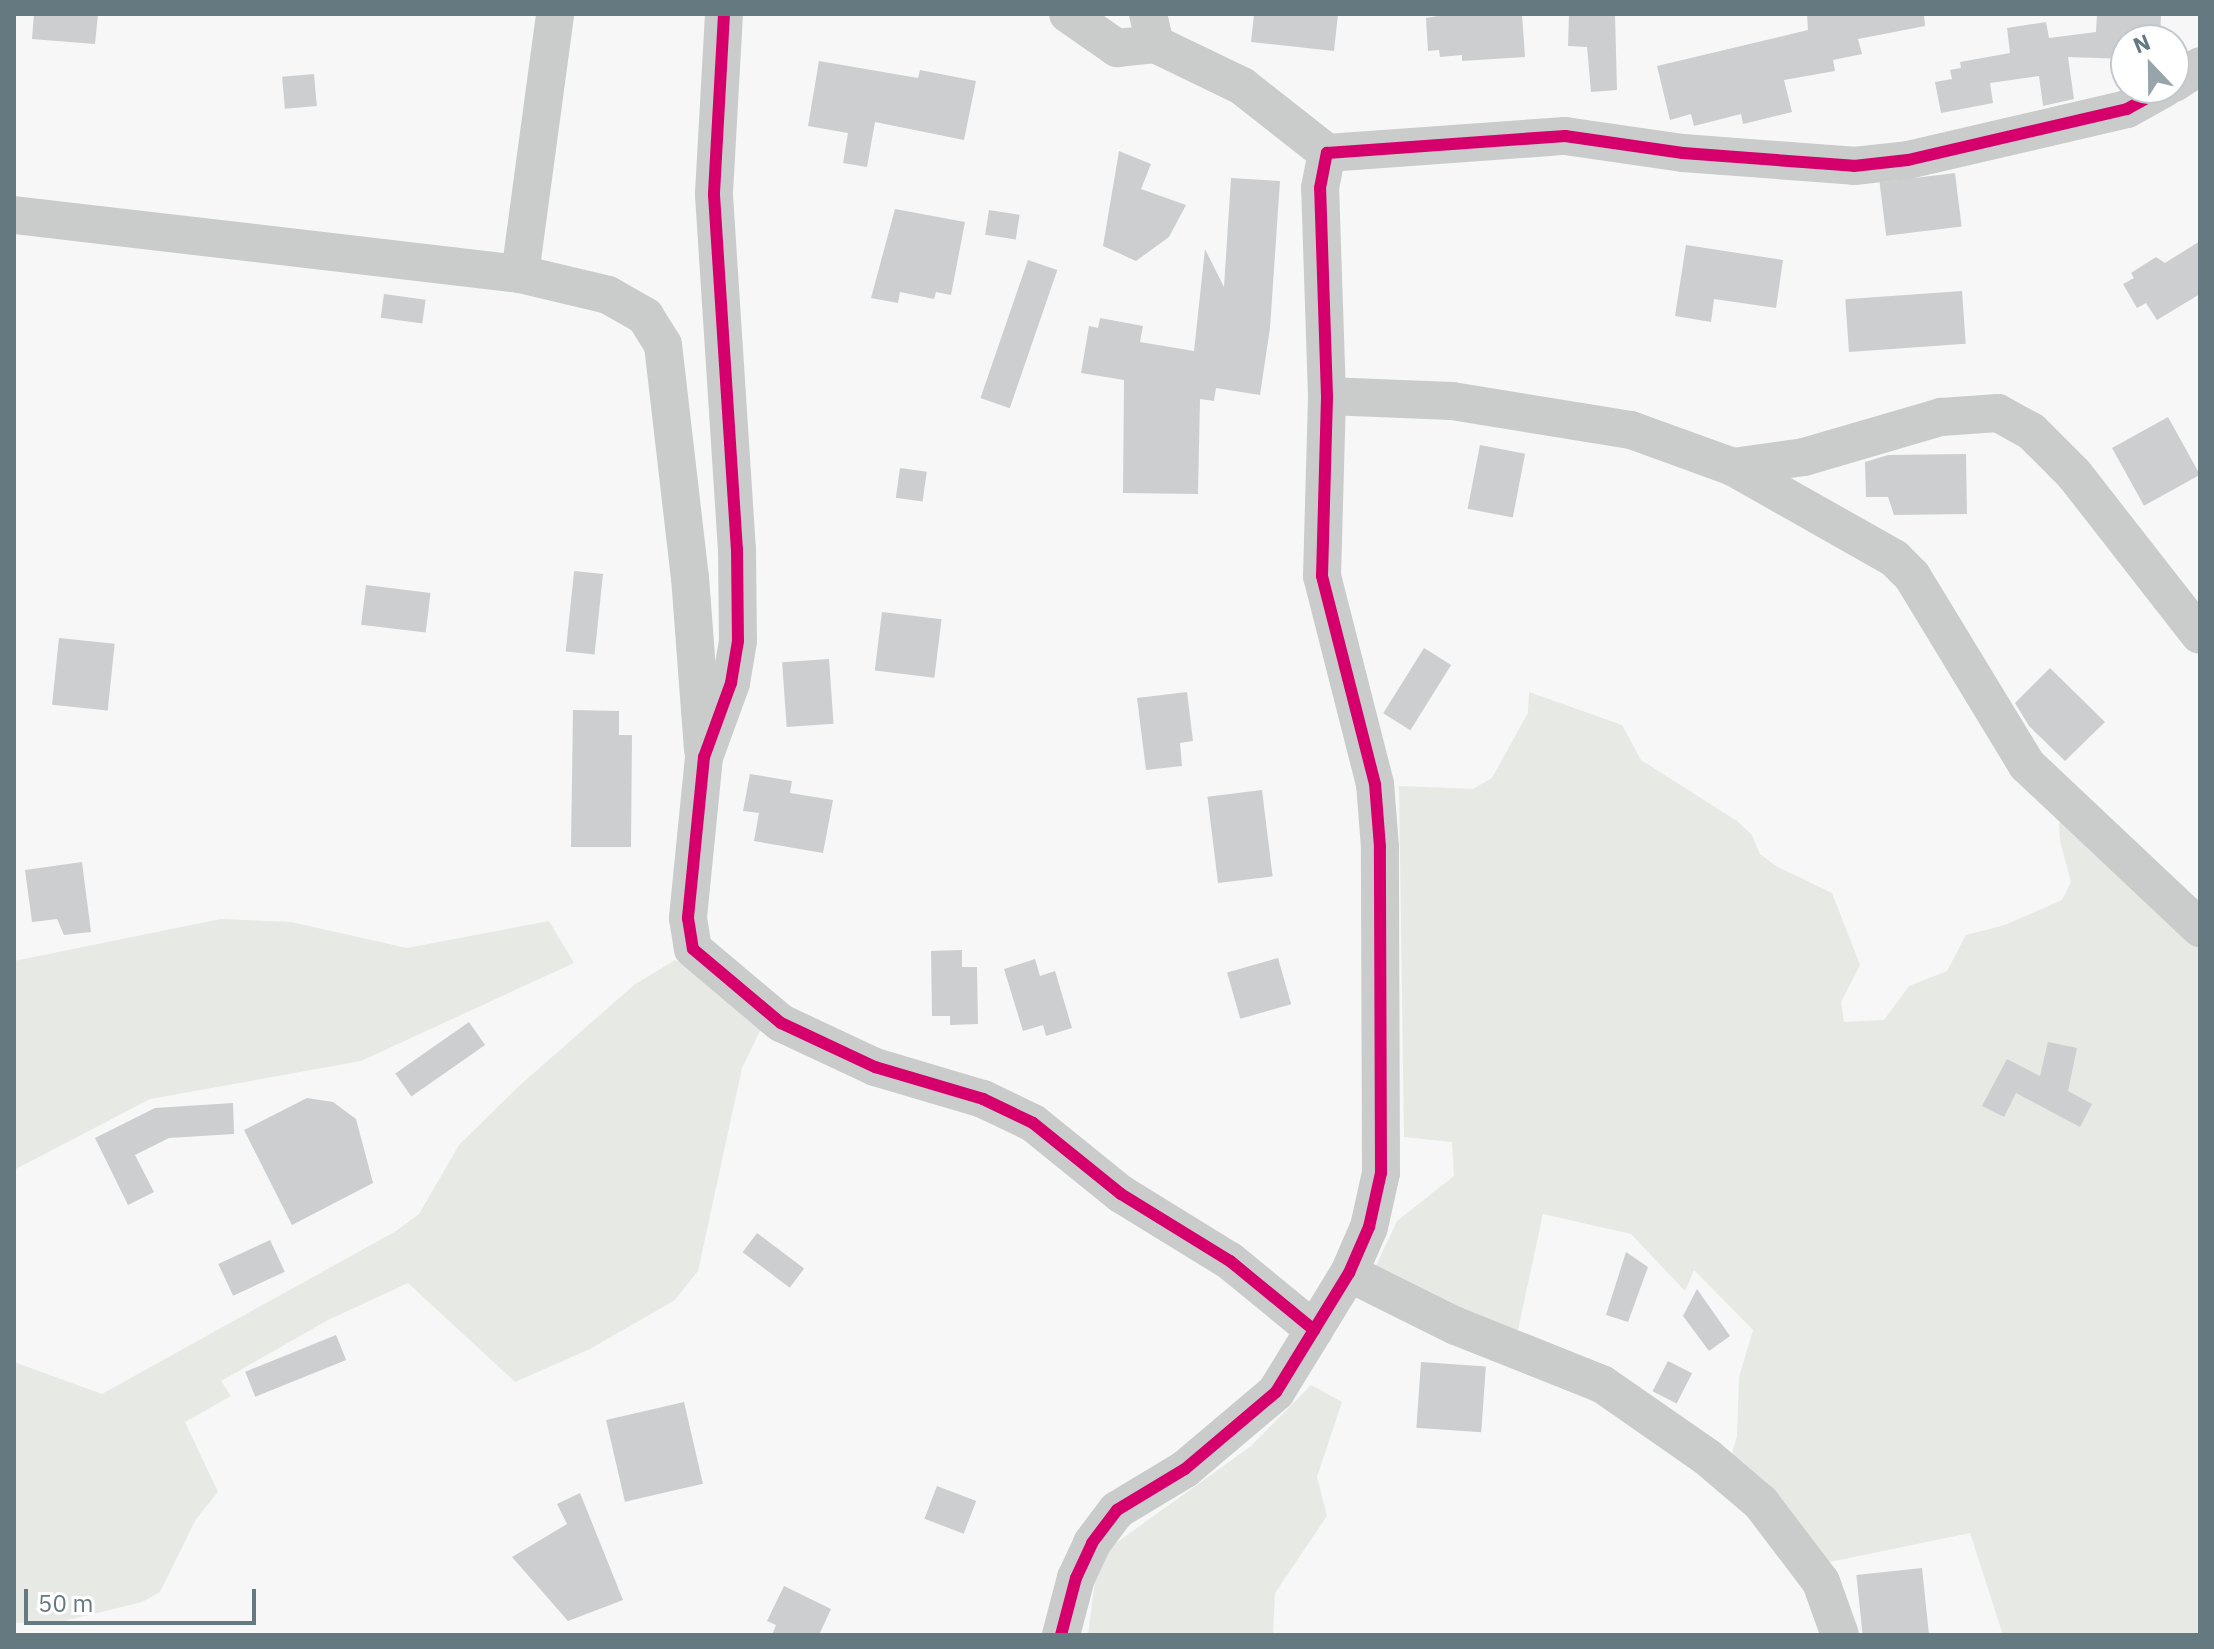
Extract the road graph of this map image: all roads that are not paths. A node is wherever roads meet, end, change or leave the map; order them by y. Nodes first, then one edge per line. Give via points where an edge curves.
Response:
1 (555, 14) edge
2 (724, 14) edge
3 (1068, 14) edge
4 (1152, 29) edge
5 (2136, 104) edge
6 (1327, 153) junction
7 (14, 215) edge
8 (520, 274) junction
9 (1327, 396) junction
10 (1733, 467) junction
11 (2200, 635) edge
12 (704, 757) junction
13 (2200, 928) edge
14 (1349, 1273) junction
15 (1314, 1330) junction
16 (1061, 1635) edge
17 (1840, 1635) edge

1 - 8 street
2 - 12 street via 714,195 738,641 731,683
3 - 4 street via 1117,48
4 - 6 street via 1242,86
5 - 6 street via 1908,160 1854,166 1683,153 1565,136
6 - 9 street via 1320,188
7 - 8 street
8 - 12 street via 608,295 645,316 659,335 690,577
9 - 10 street via 1452,401 1631,430
9 - 14 street via 1322,576 1375,784 1380,847 1381,1173 1369,1227
10 - 11 street via 1804,457 1941,417 1998,413 2031,431 2074,474
10 - 13 street via 1894,558 1912,576 2027,765
12 - 15 street via 689,903 693,949 781,1023 875,1067 983,1099 1033,1123 1121,1194 1230,1261
14 - 15 street
14 - 17 street via 1456,1326 1602,1384 1707,1457 1761,1503 1812,1571
15 - 16 street via 1276,1392 1185,1469 1117,1510 1092,1543 1076,1578

